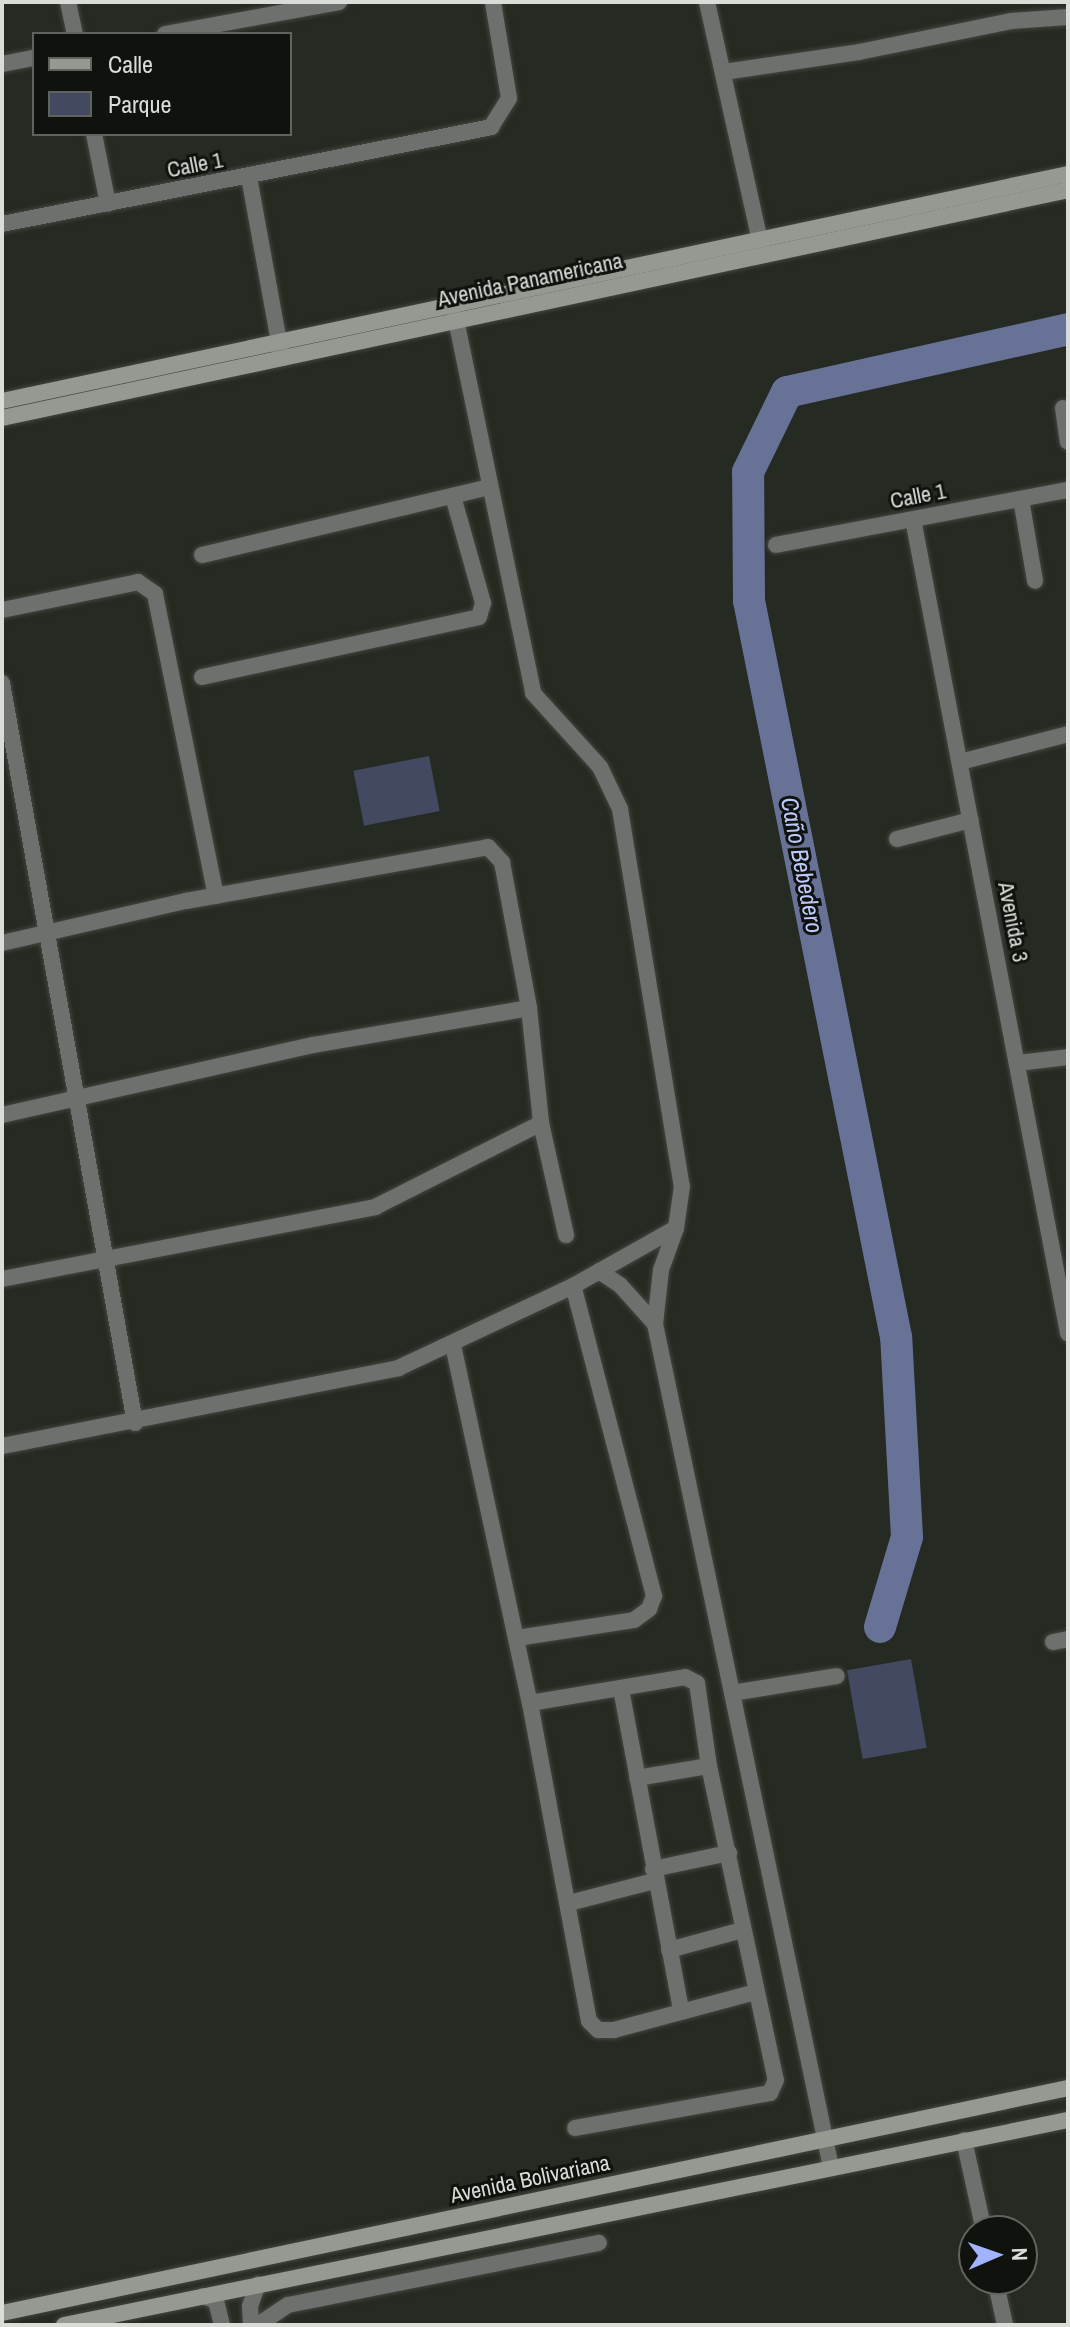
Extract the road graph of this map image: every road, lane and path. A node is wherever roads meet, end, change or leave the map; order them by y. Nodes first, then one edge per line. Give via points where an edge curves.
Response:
1 (68, 2) edge
2 (339, 2) edge
3 (493, 2) edge
4 (707, 2) edge
5 (1068, 17) edge
6 (75, 32) edge
7 (176, 32) edge
8 (32, 58) edge
9 (2, 64) edge
10 (724, 72) junction
11 (94, 136) edge
12 (1068, 174) edge
13 (249, 177) junction
14 (1068, 190) edge
15 (108, 204) junction
16 (2, 224) edge
17 (761, 247) junction
18 (455, 312) junction
19 (281, 349) junction
20 (2, 401) edge
21 (1063, 408) dead end
22 (2, 418) edge
23 (1068, 442) edge
24 (489, 487) junction
25 (1068, 490) edge
26 (453, 496) junction
27 (1021, 499) junction
28 (913, 519) junction
29 (776, 545) dead end
30 (202, 555) dead end
31 (1035, 581) dead end
32 (2, 610) edge
33 (202, 677) dead end
34 (2, 683) edge
35 (1068, 734) edge
36 (960, 762) junction
37 (9, 774) edge
38 (971, 820) junction
39 (897, 839) dead end
40 (216, 896) junction
41 (48, 935) junction
42 (2, 943) edge
43 (529, 1008) junction
44 (1068, 1057) edge
45 (1018, 1063) junction
46 (78, 1100) junction
47 (2, 1115) edge
48 (541, 1123) junction
49 (676, 1228) junction
50 (566, 1235) dead end
51 (107, 1260) junction
52 (599, 1271) junction
53 (2, 1279) edge
54 (573, 1286) junction
55 (1066, 1316) edge
56 (655, 1324) junction
57 (1068, 1333) edge
58 (453, 1345) junction
59 (135, 1423) junction
60 (2, 1446) edge
61 (517, 1638) junction
62 (837, 1676) dead end
63 (621, 1689) junction
64 (732, 1693) junction
65 (530, 1703) junction
66 (709, 1766) junction
67 (637, 1778) junction
68 (729, 1853) junction
69 (654, 1875) junction
70 (569, 1903) junction
71 (742, 1930) junction
72 (669, 1950) junction
73 (756, 1992) junction
74 (681, 2010) junction
75 (1068, 2088) edge
76 (1068, 2120) edge
77 (575, 2128) dead end
78 (826, 2139) junction
79 (964, 2140) junction
80 (831, 2167) junction
81 (980, 2215) edge
82 (599, 2243) dead end
83 (258, 2284) junction
84 (998, 2295) edge
85 (203, 2296) junction
86 (2, 2313) edge
87 (64, 2325) edge
88 (222, 2325) edge
89 (251, 2325) edge
90 (258, 2325) edge
91 (1005, 2325) edge

1 - 6 street
2 - 7 street
3 - 13 street, Calle 1 via 509,98 491,127
4 - 10 street
5 - 10 street via 1011,21
8 - 9 street
10 - 17 street
11 - 15 street
12 - 17 street, Avenida Panamericana
13 - 15 street, Calle 1
13 - 19 street
14 - 17 street, Avenida Panamericana
15 - 16 street, Calle 1
17 - 18 street, Avenida Panamericana
18 - 19 street, Avenida Panamericana
18 - 24 street
19 - 20 street, Avenida Panamericana
19 - 22 street, Avenida Panamericana
21 - 23 street
24 - 26 street
24 - 49 street via 533,693 600,767 620,809 675,1127 682,1186
25 - 27 street, Calle 1
26 - 30 street
26 - 33 street via 483,603 479,617
27 - 28 street, Calle 1
27 - 31 street
28 - 29 street, Calle 1
28 - 36 street, Avenida 3
32 - 40 street via 138,582 155,594
34 - 37 street
35 - 36 street
36 - 38 street, Avenida 3
37 - 41 street
38 - 39 street
38 - 45 street, Avenida 3
40 - 41 street
40 - 43 street via 488,847 502,862
41 - 42 street
41 - 46 street
43 - 46 street via 313,1045
43 - 48 street
44 - 45 street
45 - 55 street, Avenida 3
46 - 47 street
46 - 51 street
48 - 50 street
48 - 51 street via 375,1207
49 - 52 street
49 - 56 street via 661,1270
51 - 53 street
51 - 59 street
52 - 54 street
52 - 56 street via 620,1285
54 - 58 street
54 - 61 street via 654,1596 649,1609 634,1620
55 - 57 street, Avenida 3
56 - 64 street
58 - 59 street via 398,1368
58 - 61 street
59 - 60 street
61 - 65 street
62 - 64 street
63 - 65 street
63 - 66 street via 693,1678
63 - 67 street
64 - 78 street
65 - 70 street
66 - 67 street
66 - 68 street
67 - 69 street
68 - 69 street
68 - 71 street
69 - 70 street
69 - 72 street
70 - 74 street via 589,2021 598,2030
71 - 72 street
71 - 73 street
72 - 74 street
73 - 74 street
73 - 77 street via 776,2080 770,2093
75 - 78 street, Avenida Bolivariana
76 - 79 street
78 - 80 street
78 - 86 street, Avenida Bolivariana
79 - 80 street
79 - 81 street
80 - 83 street
82 - 90 street via 288,2305
83 - 85 street
83 - 89 street via 250,2306
84 - 91 street
85 - 87 street
85 - 88 street via 216,2301

